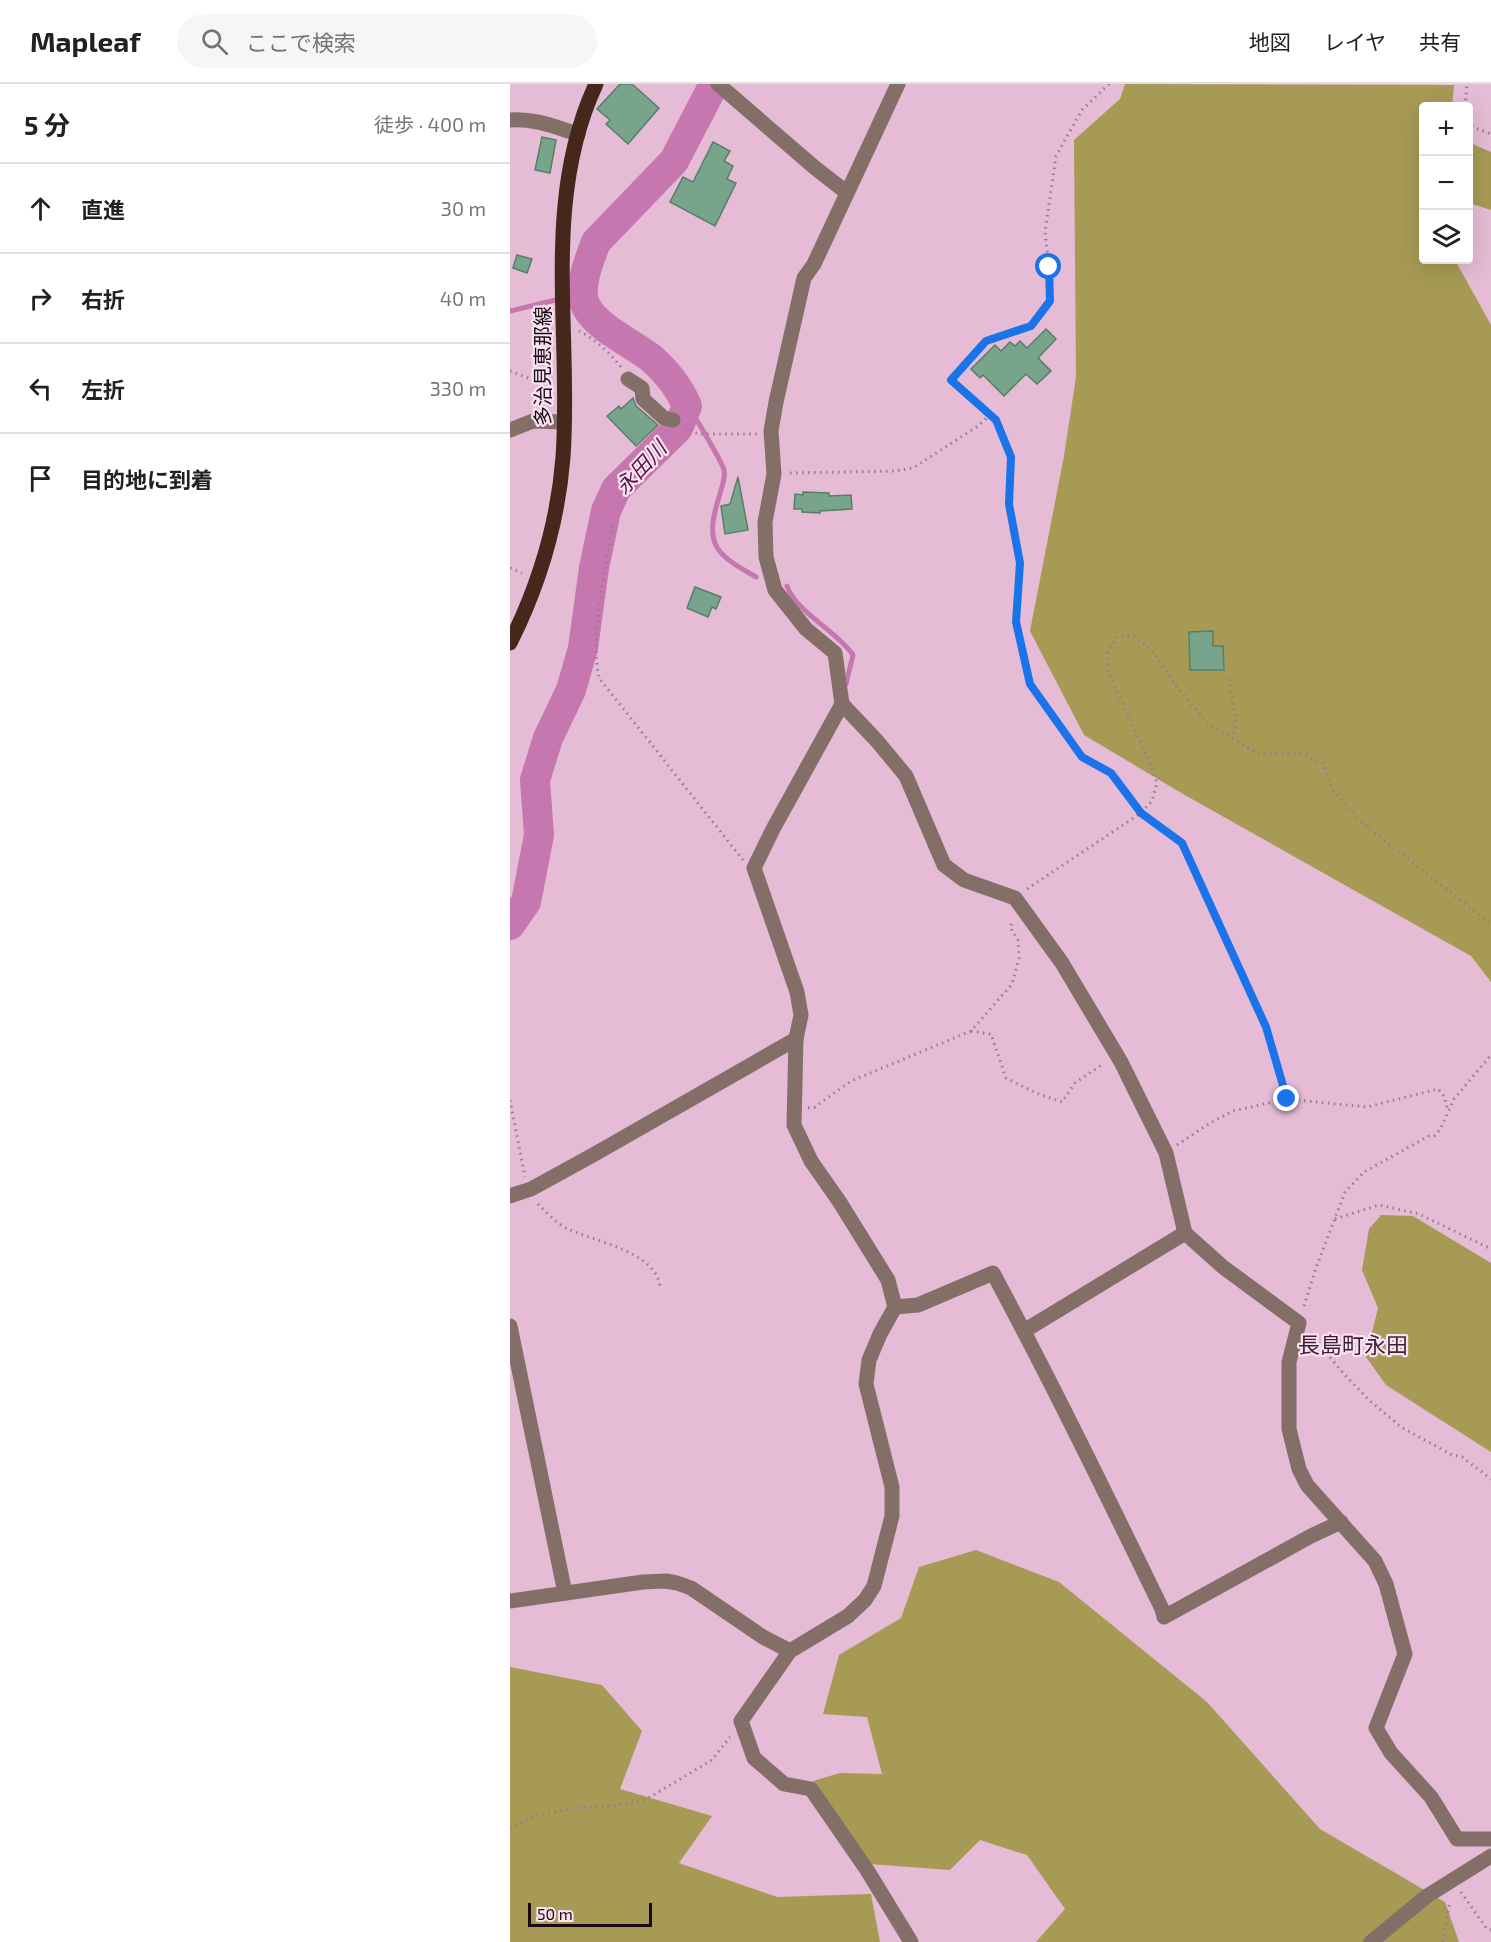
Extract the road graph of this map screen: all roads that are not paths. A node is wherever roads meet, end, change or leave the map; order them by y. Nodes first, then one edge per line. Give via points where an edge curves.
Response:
1 (596, 84) edge
2 (718, 84) edge
3 (898, 84) edge
4 (510, 120) edge
5 (578, 134) junction
6 (846, 192) junction
7 (628, 379) road end
8 (673, 420) dead end
9 (563, 422) junction
10 (510, 430) edge
11 (510, 644) edge
12 (842, 704) junction
13 (796, 1039) junction
14 (510, 1196) edge
15 (1185, 1233) junction
16 (895, 1307) junction
17 (510, 1326) edge
18 (1024, 1330) junction
19 (1341, 1522) junction
20 (565, 1593) junction
21 (510, 1601) edge
22 (790, 1651) junction
23 (1491, 1839) edge
24 (1491, 1856) edge
25 (911, 1942) edge
26 (1371, 1942) edge

1 - 5 main road, 多治見恵那線
2 - 6 street
3 - 6 street
4 - 5 street via 543,123
5 - 9 main road, 多治見恵那線 via 563,208
6 - 12 street via 804,278 776,402 772,434 774,474 765,522 766,557 775,590 806,629 835,653
7 - 8 street via 642,388 643,399 664,418
9 - 10 street via 532,421
9 - 11 main road, 多治見恵那線 via 555,518 538,580
12 - 13 street via 754,868 797,992 801,1015
12 - 15 street via 906,776 944,866 964,880 1018,902 1062,963 1116,1054 1166,1153
13 - 14 street via 593,1155
13 - 16 street via 794,1125 811,1161 888,1280
15 - 18 street
15 - 19 street via 1222,1267 1299,1323 1289,1362 1289,1428 1306,1485
16 - 18 street via 918,1305 993,1273
16 - 22 street via 869,1360 866,1384 892,1487 892,1516 880,1568 865,1600 848,1616
17 - 20 street
18 - 19 street via 1164,1617
19 - 23 street via 1375,1561 1386,1584 1406,1654 1376,1728 1391,1753 1431,1797 1457,1839
20 - 21 street
20 - 22 street via 643,1582 677,1583
22 - 25 street via 741,1721 754,1758 784,1784 811,1789
24 - 26 street via 1427,1896

